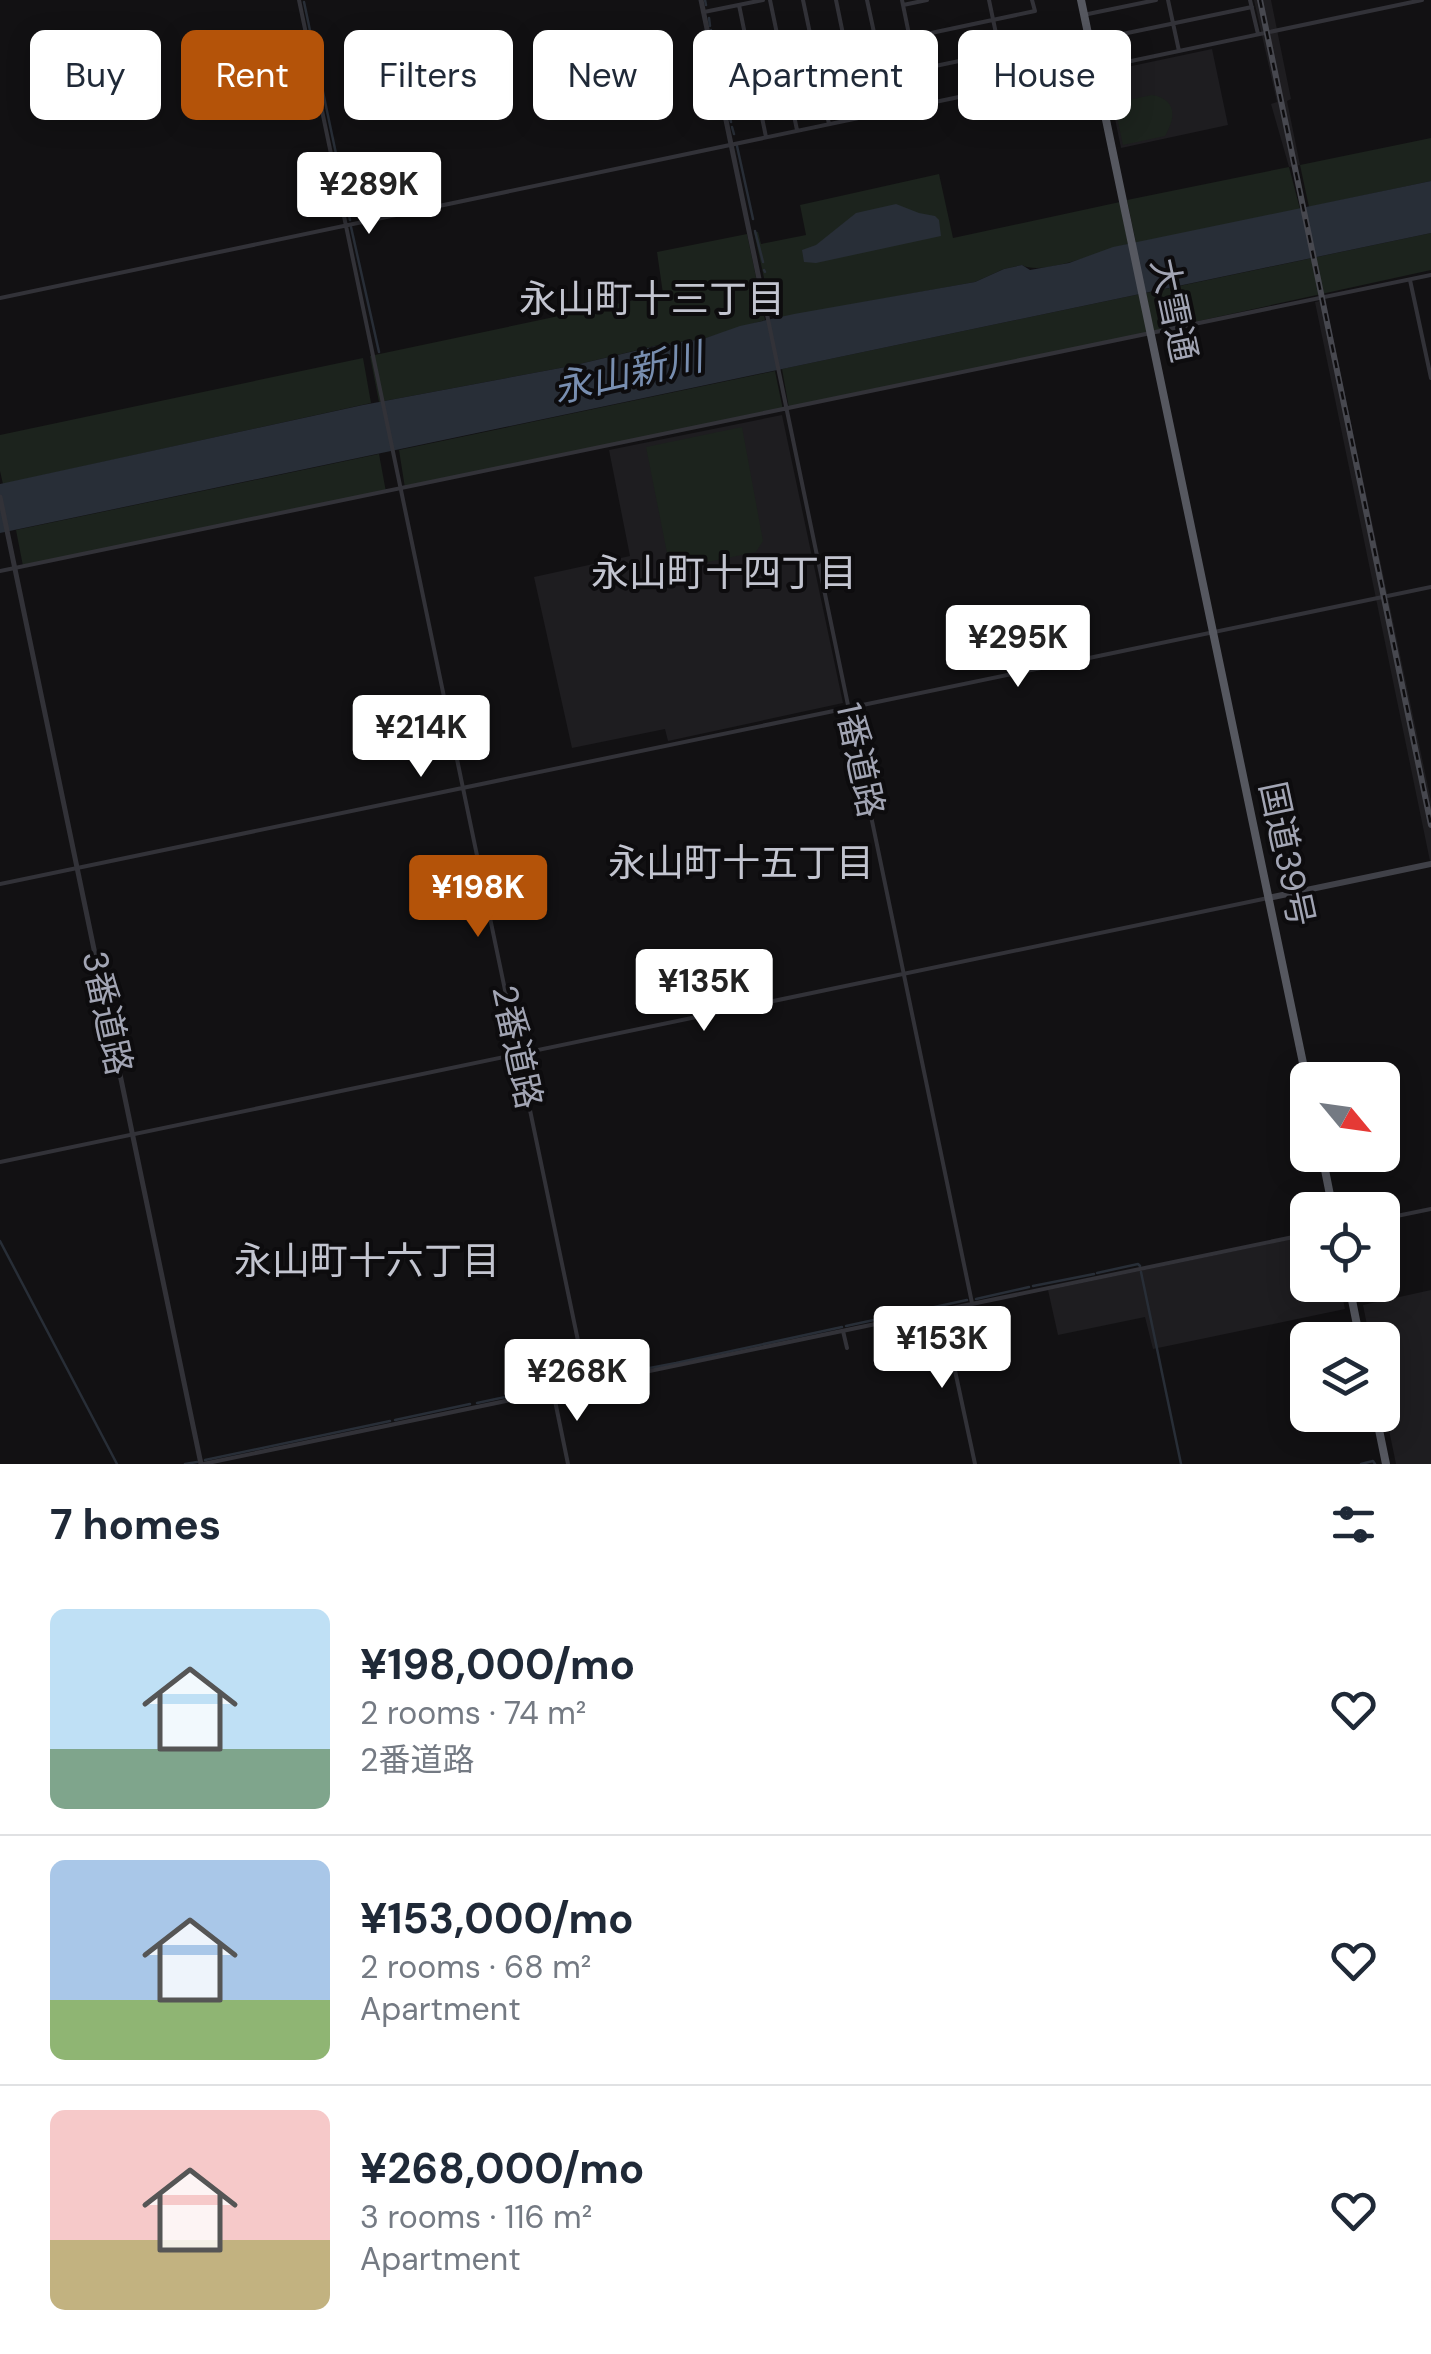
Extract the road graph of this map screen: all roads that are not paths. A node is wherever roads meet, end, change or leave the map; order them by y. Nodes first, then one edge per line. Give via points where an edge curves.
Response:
1 (299, 0) edge
2 (701, 0) edge
3 (767, 0) edge
4 (804, 0) edge
5 (836, 0) edge
6 (867, 0) edge
7 (927, 0) edge
8 (989, 0) edge
9 (1032, 0) edge
10 (1080, 0) edge
11 (1156, 0) edge
12 (1168, 0) edge
13 (1250, 0) edge
14 (1422, 0) edge
15 (902, 2) edge
16 (739, 5) junction
17 (1252, 7) junction
18 (704, 12) junction
19 (1084, 15) junction
20 (993, 20) junction
21 (1173, 24) junction
22 (708, 30) edge
23 (744, 30) edge
24 (774, 30) edge
25 (810, 30) edge
26 (842, 30) edge
27 (874, 30) edge
28 (908, 30) edge
29 (995, 30) edge
30 (1087, 30) edge
31 (938, 32) edge
32 (1131, 32) edge
33 (1258, 34) junction
34 (1179, 51) junction
35 (1131, 61) edge
36 (727, 120) edge
37 (762, 120) edge
38 (795, 120) edge
39 (828, 120) edge
40 (847, 120) edge
41 (1106, 120) edge
42 (829, 124) junction
43 (797, 130) junction
44 (766, 137) junction
45 (732, 144) junction
46 (346, 225) junction
47 (1431, 274) edge
48 (1410, 280) junction
49 (0, 298) edge
50 (763, 298) joint
51 (1150, 332) junction
52 (1431, 378) edge
53 (786, 409) junction
54 (401, 488) junction
55 (0, 497) edge
56 (14, 565) junction
57 (0, 571) edge
58 (1431, 587) edge
59 (1214, 632) junction
60 (849, 708) junction
61 (464, 788) junction
62 (1431, 864) edge
63 (77, 868) junction
64 (0, 884) edge
65 (1268, 898) junction
66 (904, 975) junction
67 (519, 1055) junction
68 (1303, 1062) edge
69 (133, 1135) junction
70 (0, 1162) edge
71 (1431, 1209) edge
72 (1400, 1215) edge
73 (1290, 1238) edge
74 (972, 1304) junction
75 (942, 1310) junction
76 (843, 1330) junction
77 (847, 1348) dead end
78 (587, 1384) junction
79 (553, 1391) junction
80 (1379, 1432) edge
81 (202, 1464) edge
82 (568, 1464) edge
83 (975, 1464) edge
84 (1386, 1464) edge

1 - 46 street
2 - 18 street
3 - 16 street
3 - 24 street
4 - 25 street
5 - 26 street
6 - 27 street
7 - 15 street
8 - 20 street
9 - 20 street via 1035,11
10 - 19 highway, 大雪通
11 - 19 street
12 - 21 street
13 - 17 street
14 - 33 street
15 - 28 street
16 - 18 street
16 - 23 street
17 - 21 street
17 - 33 street
18 - 22 street
19 - 30 highway, 大雪通
20 - 29 street
20 - 31 street
21 - 32 street
21 - 34 street
33 - 34 street
34 - 35 street
36 - 45 street
37 - 44 street
38 - 43 street
39 - 42 street
40 - 42 street
41 - 51 highway, 大雪通
42 - 43 street
43 - 44 street
44 - 45 street
45 - 46 street
45 - 50 street
46 - 49 street
46 - 54 street, 2番道路
47 - 48 street
48 - 51 street
48 - 52 street
50 - 53 street, 1番道路
51 - 53 street
51 - 59 highway, 大雪通
53 - 54 street
53 - 60 street, 1番道路
54 - 56 street
54 - 61 street, 2番道路
55 - 56 street, 3番道路
56 - 57 street
56 - 63 street, 3番道路
58 - 59 street
59 - 60 street
59 - 65 highway, 国道39号
60 - 61 street
60 - 66 street, 1番道路
61 - 63 street
61 - 67 street, 2番道路
62 - 65 main road
63 - 64 street
63 - 69 street, 3番道路
65 - 66 street
65 - 68 highway, 国道39号
66 - 67 street
66 - 74 street, 1番道路
67 - 69 street
67 - 78 street, 2番道路
69 - 70 street
69 - 81 street, 3番道路
71 - 72 street
73 - 74 street
74 - 75 street
75 - 76 street
75 - 83 street
76 - 77 street
76 - 78 street
78 - 79 street
79 - 81 street
79 - 82 street
80 - 84 highway

